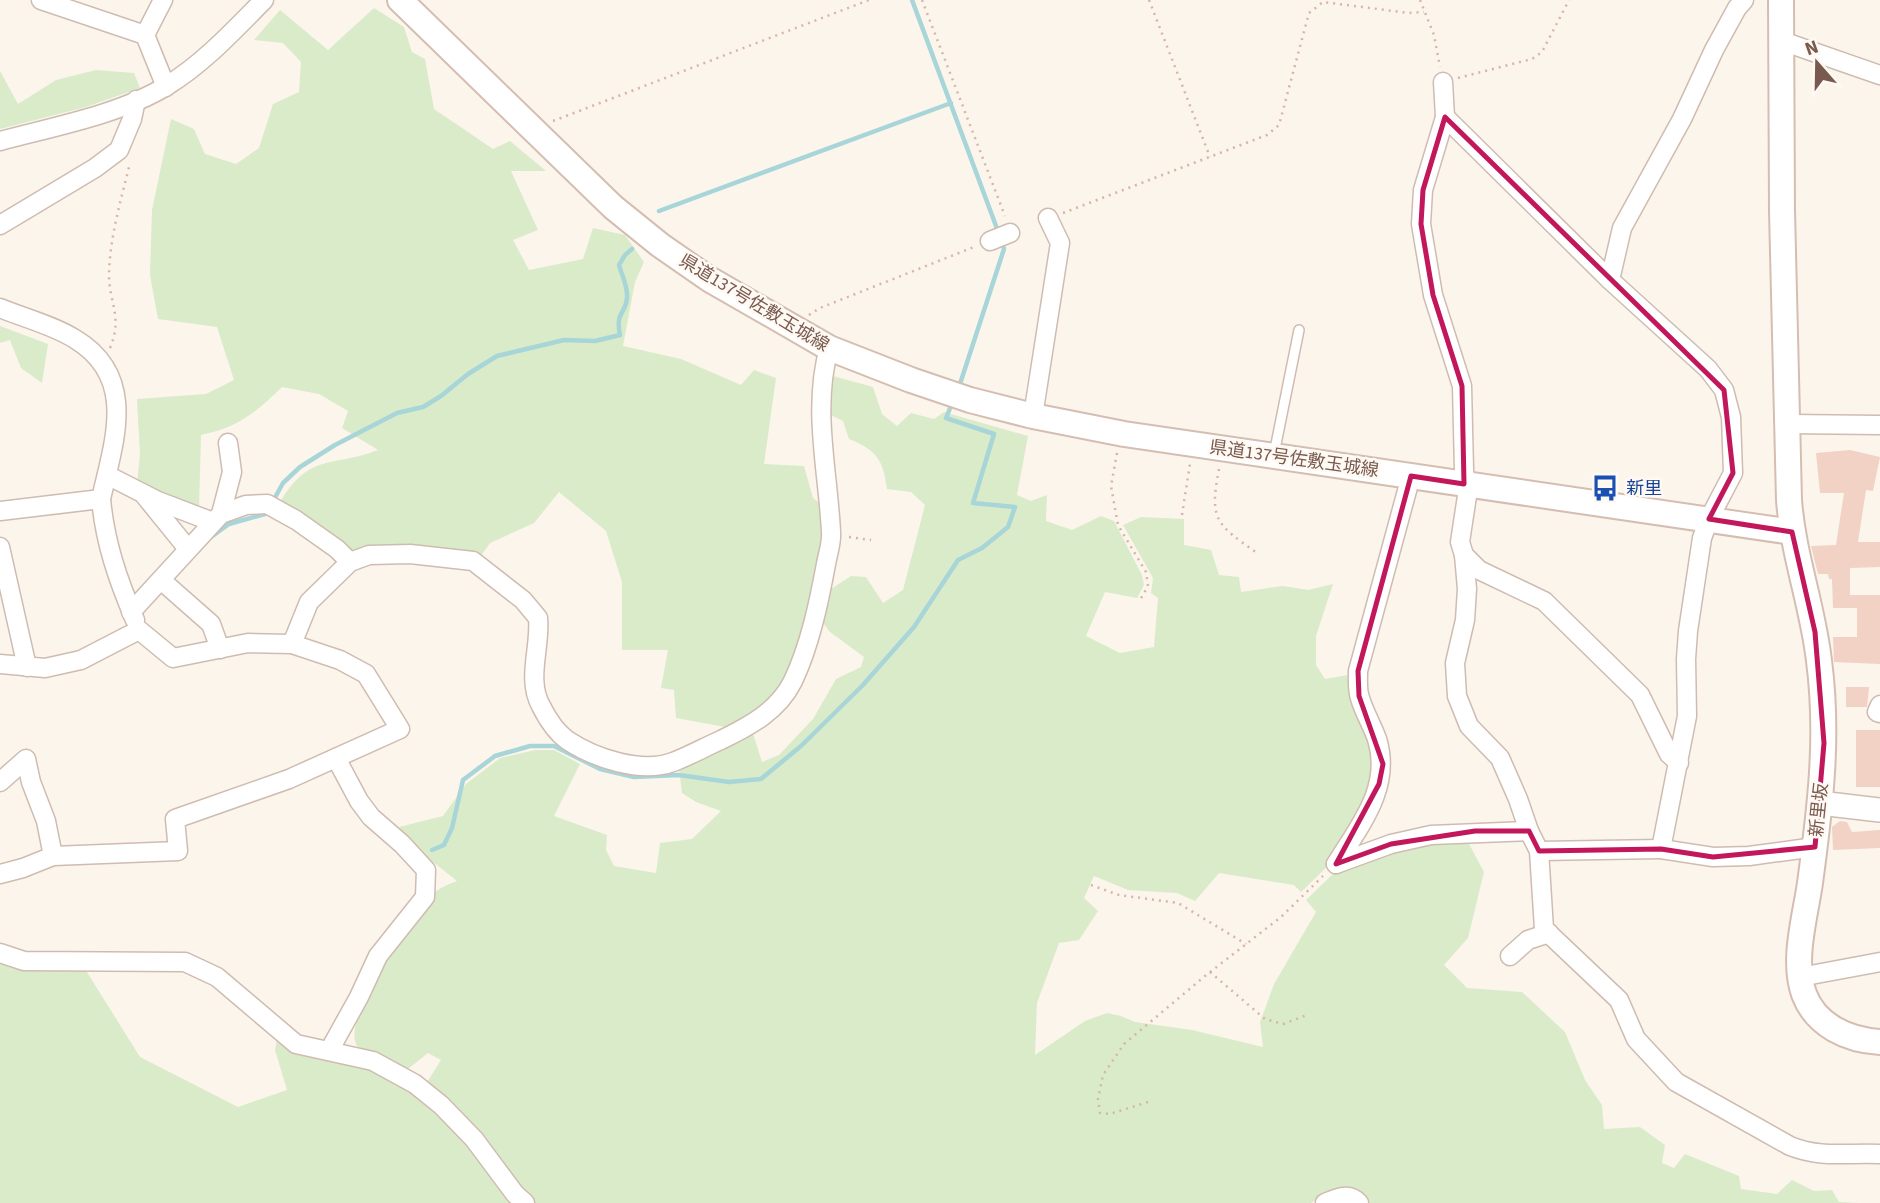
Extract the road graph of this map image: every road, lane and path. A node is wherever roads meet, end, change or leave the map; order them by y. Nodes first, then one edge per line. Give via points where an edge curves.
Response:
1 (41, 0) edge
2 (163, 0) edge
3 (264, 0) edge
4 (400, 0) edge
5 (869, 0) edge
6 (922, 0) edge
7 (1149, 0) edge
8 (1420, 0) edge
9 (1569, 0) edge
10 (1744, 0) edge
11 (1782, 0) edge
12 (1424, 12) junction
13 (145, 35) junction
14 (1782, 41) junction
15 (1880, 75) edge
16 (1443, 82) junction
17 (166, 87) junction
18 (136, 100) junction
19 (1445, 117) junction
20 (540, 137) junction
21 (0, 141) edge
22 (121, 145) junction
23 (1210, 157) junction
24 (1048, 218) joint
25 (0, 225) edge
26 (1010, 233) joint
27 (990, 241) joint
28 (1610, 280) junction
29 (0, 308) edge
30 (1299, 330) dead end
31 (800, 331) junction
32 (829, 348) junction
33 (104, 365) junction
34 (1033, 416) junction
35 (1787, 424) junction
36 (1880, 425) edge
37 (1120, 433) junction
38 (228, 443) dead end
39 (1193, 444) junction
40 (1223, 448) junction
41 (1274, 456) junction
42 (107, 475) junction
43 (1411, 476) junction
44 (1467, 484) junction
45 (143, 493) junction
46 (101, 499) junction
47 (0, 511) edge
48 (1182, 515) dead end
49 (217, 518) junction
50 (1709, 519) junction
51 (1792, 532) junction
52 (831, 536) junction
53 (871, 540) dead end
54 (0, 547) edge
55 (188, 549) junction
56 (1257, 553) dead end
57 (1464, 555) junction
58 (350, 562) junction
59 (166, 584) junction
60 (1139, 602) dead end
61 (131, 611) junction
62 (139, 630) junction
63 (292, 644) junction
64 (220, 649) junction
65 (0, 664) edge
66 (27, 667) junction
67 (1880, 705) edge
68 (1880, 713) edge
69 (336, 758) junction
70 (1679, 764) junction
71 (0, 782) edge
72 (1820, 803) junction
73 (1880, 810) edge
74 (1529, 831) junction
75 (1815, 847) junction
76 (1661, 849) junction
77 (1539, 851) junction
78 (53, 856) junction
79 (1336, 864) junction
80 (0, 874) edge
81 (1091, 885) dead end
82 (1549, 933) junction
83 (1246, 944) junction
84 (0, 953) edge
85 (1510, 956) dead end
86 (1880, 962) edge
87 (1210, 972) junction
88 (1800, 977) junction
89 (1307, 1015) dead end
90 (1880, 1042) edge
91 (329, 1051) junction
92 (1148, 1102) dead end
93 (1880, 1154) edge
94 (525, 1203) edge
95 (1325, 1203) edge
96 (1359, 1203) edge

1 - 13 street
2 - 13 street
3 - 17 street via 197,65
4 - 20 main road, 県道137号佐敷玉城線
5 - 20 path via 553,121
6 - 26 path
7 - 23 path
8 - 12 path
9 - 16 path via 1542,52 1532,60
10 - 28 street via 1622,228
11 - 14 main road
12 - 16 path via 1434,35
12 - 23 path via 1323,2 1309,13 1279,125 1268,135
13 - 17 street
14 - 15 street
14 - 35 main road
16 - 19 street
17 - 18 street
18 - 21 street
18 - 22 street
19 - 28 street
19 - 44 street via 1423,190 1421,224 1433,295 1462,386
20 - 31 main road, 県道137号佐敷玉城線 via 660,246
22 - 25 street via 94,168
22 - 33 path via 131,160 116,212 109,276 117,334
23 - 24 path
24 - 34 street via 1060,243
26 - 27 street
27 - 31 path via 820,308 805,319
28 - 50 street via 1691,353 1724,390 1731,416 1732,472
29 - 33 street via 73,337
30 - 41 lane
31 - 32 main road, 県道137号佐敷玉城線
32 - 34 main road, 県道137号佐敷玉城線 via 956,395
32 - 52 street via 821,414
33 - 42 street via 117,396 117,425
34 - 37 main road, 県道137号佐敷玉城線
35 - 36 street
35 - 51 main road
37 - 39 main road, 県道137号佐敷玉城線
37 - 60 path via 1111,486 1118,526 1146,572 1148,586
38 - 49 street via 232,472
39 - 40 main road, 県道137号佐敷玉城線
39 - 48 path
40 - 41 main road, 県道137号佐敷玉城線
40 - 56 path via 1213,498 1217,515 1227,532
41 - 43 main road, 県道137号佐敷玉城線
42 - 45 street
42 - 46 street
43 - 44 main road, 県道137号佐敷玉城線
43 - 79 street via 1358,671 1359,696 1383,764 1371,807
44 - 50 main road, 県道137号佐敷玉城線
44 - 57 street via 1460,542
45 - 49 street
45 - 55 street
46 - 47 street
46 - 61 street via 109,554
49 - 55 street
49 - 58 street via 246,505 273,508
50 - 51 main road, 県道137号佐敷玉城線
50 - 70 street via 1688,631 1687,716
51 - 72 main road, 新里坂 via 1819,659 1824,743
52 - 53 path
52 - 58 street via 806,644 779,702 755,724 671,763 647,766 594,754 559,733 535,691 538,618 523,600 472,561 410,554 369,555
54 - 66 street
55 - 59 street
57 - 70 street via 1479,570 1544,601 1640,695
57 - 74 street via 1467,589 1455,663 1457,696 1469,726 1500,758
58 - 63 street via 309,602
59 - 61 street
59 - 64 street via 211,624
61 - 62 street
62 - 64 street via 173,658
62 - 66 street via 81,660
63 - 64 street via 248,643
63 - 69 street via 366,674 400,729
65 - 66 street
67 - 68 street
69 - 78 street via 175,818 178,851
69 - 91 street via 371,817 426,870 425,897 377,956
70 - 76 street
71 - 78 street via 26,760
72 - 73 street
72 - 75 main road, 新里坂
74 - 77 street
74 - 79 street via 1431,835
75 - 76 street via 1713,858
75 - 88 main road, 新里坂
76 - 77 street
77 - 82 street via 1541,907 1544,929
78 - 80 street
79 - 83 path
81 - 83 path via 1119,895 1178,902
82 - 85 street via 1528,940
82 - 93 street via 1614,994 1636,1039 1676,1082 1810,1154
83 - 87 path
84 - 91 street via 24,961 185,962 217,977 296,1044
86 - 88 street
87 - 89 path via 1265,1019 1283,1024
87 - 92 path via 1124,1044 1103,1075 1100,1113
88 - 90 main road, 新里坂 via 1810,1006 1824,1022 1843,1035
91 - 94 street via 373,1061 415,1084 474,1139
95 - 96 street via 1341,1196

